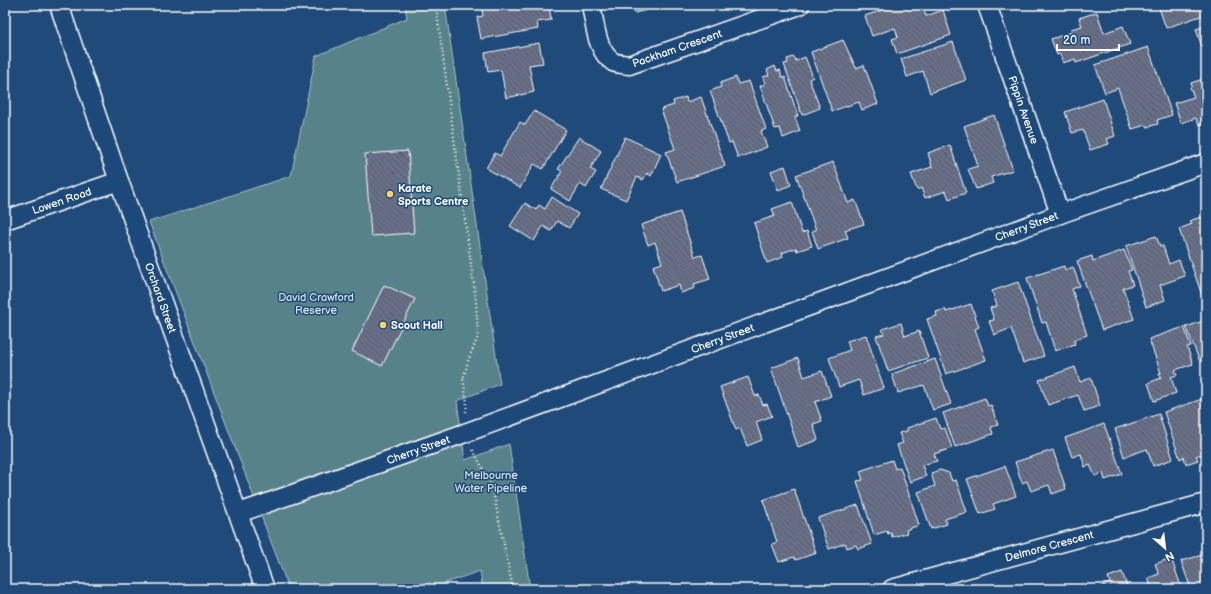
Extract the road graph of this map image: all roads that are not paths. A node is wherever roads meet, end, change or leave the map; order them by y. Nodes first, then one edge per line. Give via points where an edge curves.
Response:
1 (58, 5) edge
2 (591, 5) edge
3 (800, 5) edge
4 (986, 5) edge
5 (1206, 163) edge
6 (119, 181) junction
7 (1060, 214) junction
8 (5, 220) edge
9 (1206, 503) edge
10 (239, 513) junction
11 (265, 589) edge
12 (892, 589) edge

1 - 6 street, Orchard Street
2 - 3 street, Packham Crescent via 603,52 614,62 629,65
4 - 7 street, Pippin Avenue
5 - 7 street, Cherry Street
6 - 8 street, Lowen Road
6 - 10 street, Orchard Street
7 - 10 street, Cherry Street via 465,433
9 - 12 street, Delmore Crescent
10 - 11 street, Orchard Street

